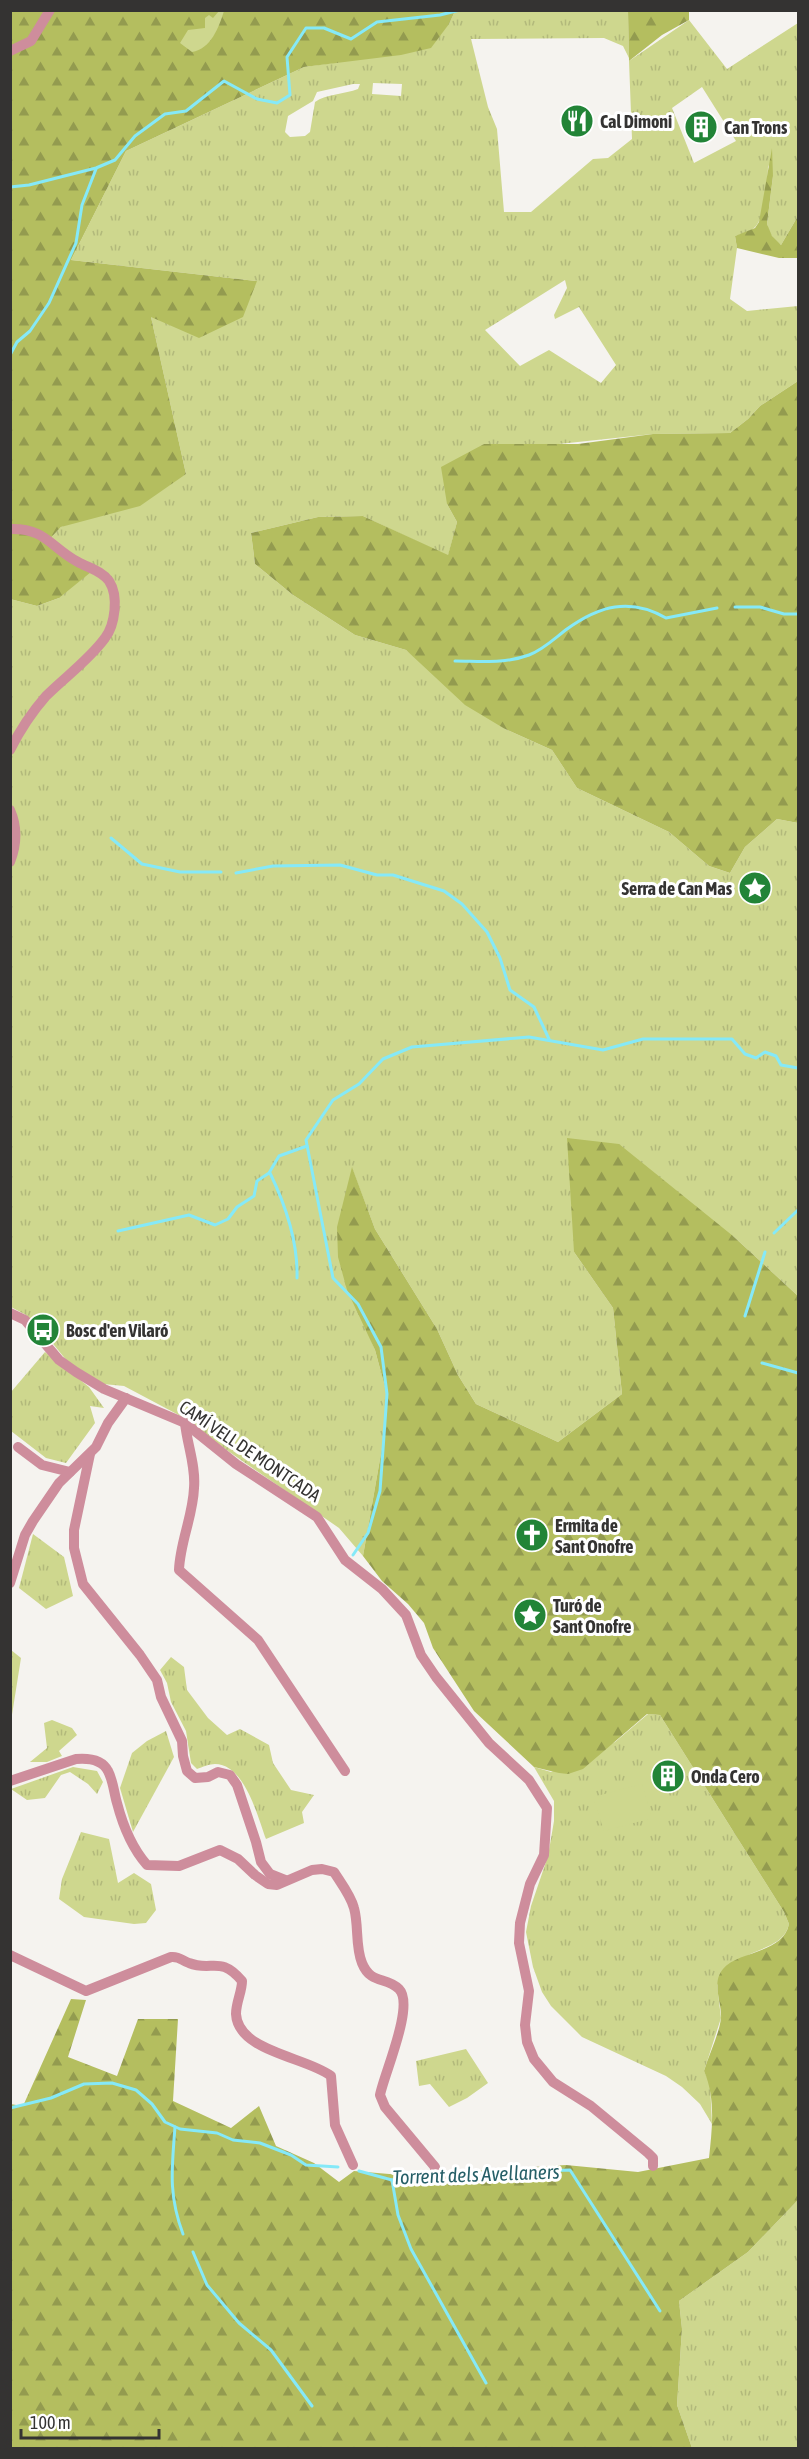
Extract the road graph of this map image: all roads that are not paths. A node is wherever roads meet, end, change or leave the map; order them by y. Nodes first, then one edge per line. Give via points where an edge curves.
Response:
1 (50, 10) edge
2 (10, 51) edge
3 (10, 529) edge
4 (10, 750) edge
5 (10, 810) edge
6 (10, 862) edge
7 (10, 1313) edge
8 (126, 1398) junction
9 (185, 1423) junction
10 (18, 1447) dead end
11 (90, 1454) junction
12 (70, 1472) junction
13 (10, 1583) edge
14 (345, 1771) dead end
15 (10, 1781) edge
16 (285, 1880) junction
17 (10, 1955) edge
18 (353, 2165) dead end
19 (653, 2166) dead end
20 (435, 2173) dead end

1 - 2 street via 31,41
3 - 4 street via 37,532 97,571 112,588 115,611 107,636 45,698
5 - 6 street via 16,831
7 - 8 street, CAMÍ VELL DE MONTCADA via 25,1320 59,1359 76,1372
8 - 9 street, CAMÍ VELL DE MONTCADA
8 - 11 street
9 - 14 street via 194,1487 179,1570 258,1641
9 - 19 street, CAMÍ VELL DE MONTCADA via 236,1464 317,1517 345,1560 382,1588 406,1615 421,1655 456,1704 541,1794 547,1808 544,1855 530,1884 520,1923 519,1943 529,1991 527,2042 544,2074 632,2139 653,2158
10 - 12 street via 42,1465
11 - 12 street
11 - 16 street via 74,1530 82,1584 157,1680 182,1741 188,1771 195,1778 218,1772 230,1775 237,1785 261,1862 270,1874
12 - 13 street via 58,1483 25,1535
15 - 16 street via 76,1759 99,1762 108,1771 131,1842 147,1865 179,1866 220,1850 238,1859 268,1884 277,1885
16 - 20 street via 312,1870 334,1872 354,1907 359,1950 366,1971 375,1980 399,1989 404,1996 400,2028 380,2096 435,2167
17 - 18 street via 86,1991 171,1957 177,1956 190,1964 226,1967 242,1981 236,2014 247,2036 331,2076 334,2125

